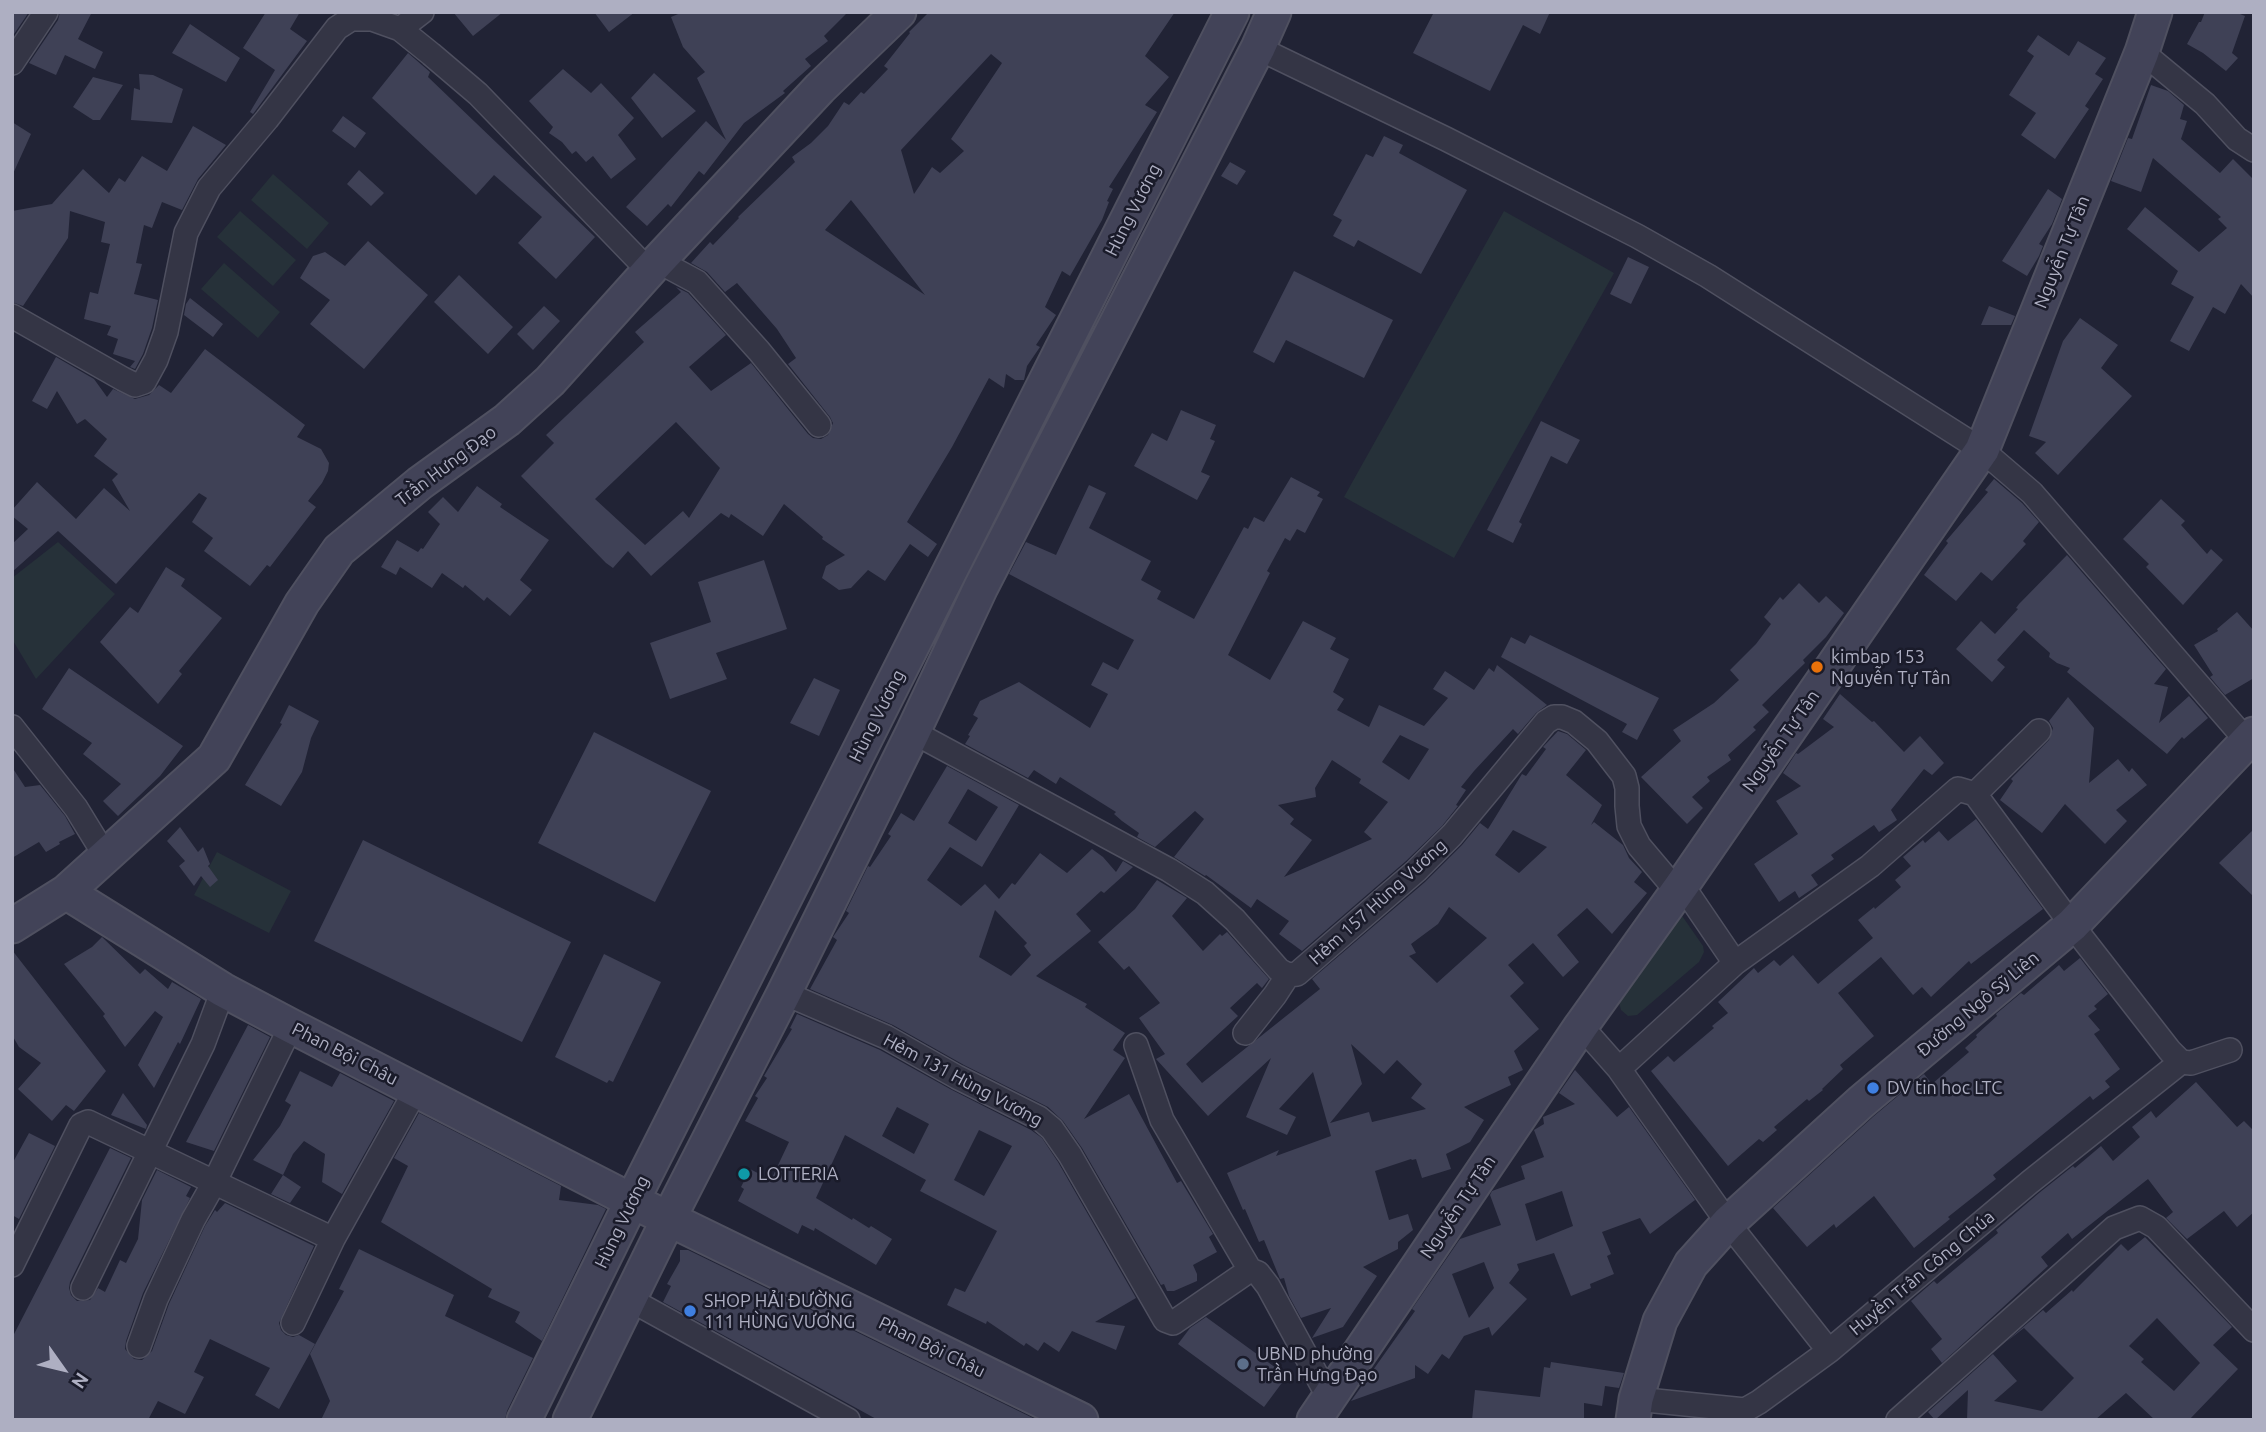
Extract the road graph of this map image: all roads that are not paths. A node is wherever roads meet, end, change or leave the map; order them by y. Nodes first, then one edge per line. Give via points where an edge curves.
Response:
1 (46, 12) edge
2 (422, 12) edge
3 (899, 12) edge
4 (1232, 12) edge
5 (1274, 12) edge
6 (2155, 12) edge
7 (400, 29) junction
8 (1258, 48) junction
9 (2143, 52) junction
10 (12, 63) edge
11 (2254, 150) edge
12 (654, 266) junction
13 (12, 316) edge
14 (819, 425) dead end
15 (1982, 450) junction
16 (895, 680) junction
17 (927, 698) junction
18 (12, 727) edge
19 (2039, 731) dead end
20 (913, 732) junction
21 (2250, 738) edge
22 (1975, 794) junction
23 (106, 858) junction
24 (1679, 888) junction
25 (65, 892) junction
26 (2072, 925) junction
27 (12, 926) edge
28 (1735, 963) junction
29 (1288, 975) junction
30 (223, 990) junction
31 (784, 993) junction
32 (291, 1026) junction
33 (1581, 1026) junction
34 (1245, 1033) dead end
35 (1136, 1045) dead end
36 (2230, 1050) dead end
37 (2181, 1062) junction
38 (1619, 1069) junction
39 (416, 1090) junction
40 (151, 1152) junction
41 (214, 1183) junction
42 (632, 1201) junction
43 (669, 1218) junction
44 (1728, 1223) junction
45 (333, 1239) junction
46 (12, 1265) edge
47 (1250, 1270) junction
48 (83, 1288) dead end
49 (629, 1299) junction
50 (293, 1323) dead end
51 (2254, 1330) edge
52 (139, 1346) dead end
53 (1829, 1351) junction
54 (1321, 1408) edge
55 (1634, 1409) edge
56 (524, 1420) edge
57 (570, 1420) edge
58 (848, 1420) edge
59 (1081, 1420) edge
60 (1898, 1420) edge

1 - 10 street
2 - 7 street
3 - 12 street, Trần Hưng Đạo via 820,88
4 - 16 street, Hùng Vương
5 - 8 street, Hùng Vương
6 - 9 street, Nguyễn Tự Tân
7 - 12 street via 478,94
7 - 13 street via 372,19 351,19 337,28 209,188 187,233 166,332 144,382 123,379
8 - 15 street via 1637,236
8 - 17 street, Hùng Vương
9 - 11 street
9 - 15 street, Nguyễn Tự Tân
12 - 14 street via 697,282
12 - 23 street, Trần Hưng Đạo via 533,397 339,550 302,603 214,758
15 - 21 street via 2032,494
15 - 24 street, Nguyễn Tự Tân
16 - 17 street
16 - 42 street, Hùng Vương
17 - 20 street, Hùng Vương
18 - 23 street via 76,808
19 - 22 street
20 - 29 street via 1205,893
20 - 31 street, Hùng Vương
21 - 26 street, Đường Ngô Sỹ Liên
22 - 26 street
22 - 28 street via 1958,789 1870,866
23 - 25 street, Trần Hưng Đạo
24 - 28 street
24 - 29 street, Hẻm 157 Hùng Vương via 1639,846 1629,826 1624,776 1597,741 1574,722 1554,718 1425,862 1297,974
24 - 33 street, Nguyễn Tự Tân
25 - 27 street, Trần Hưng Đạo
25 - 30 street, Phan Bội Châu
26 - 37 street
26 - 44 street, Đường Ngô Sỹ Liên via 1861,1102
28 - 38 street
29 - 34 street
30 - 32 street, Phan Bội Châu
30 - 40 street via 203,1044
31 - 43 street, Hùng Vương
31 - 47 street, Hẻm 131 Hùng Vương via 886,1037 1052,1129 1165,1320 1174,1323
32 - 39 street, Phan Bội Châu
32 - 41 street
33 - 38 street
33 - 54 street, Nguyễn Tự Tân
35 - 47 street via 1162,1119
36 - 37 street
37 - 53 street, Huyền Trân Công Chúa
38 - 44 street
39 - 42 street, Phan Bội Châu
39 - 45 street
40 - 41 street
40 - 46 street via 88,1122 81,1125
40 - 48 street
41 - 45 street
41 - 52 street via 192,1220
42 - 43 street, Phan Bội Châu
42 - 56 street, Hùng Vương
43 - 49 street, Hùng Vương
43 - 59 street, Phan Bội Châu
44 - 53 street
44 - 55 street, Đường Ngô Sỹ Liên via 1691,1264 1660,1321
45 - 50 street
47 - 54 street via 1268,1286
49 - 57 street, Hùng Vương
49 - 58 street
51 - 60 street via 2156,1227 2140,1218 2114,1228
53 - 55 street, Huyền Trân Công Chúa via 1745,1410

